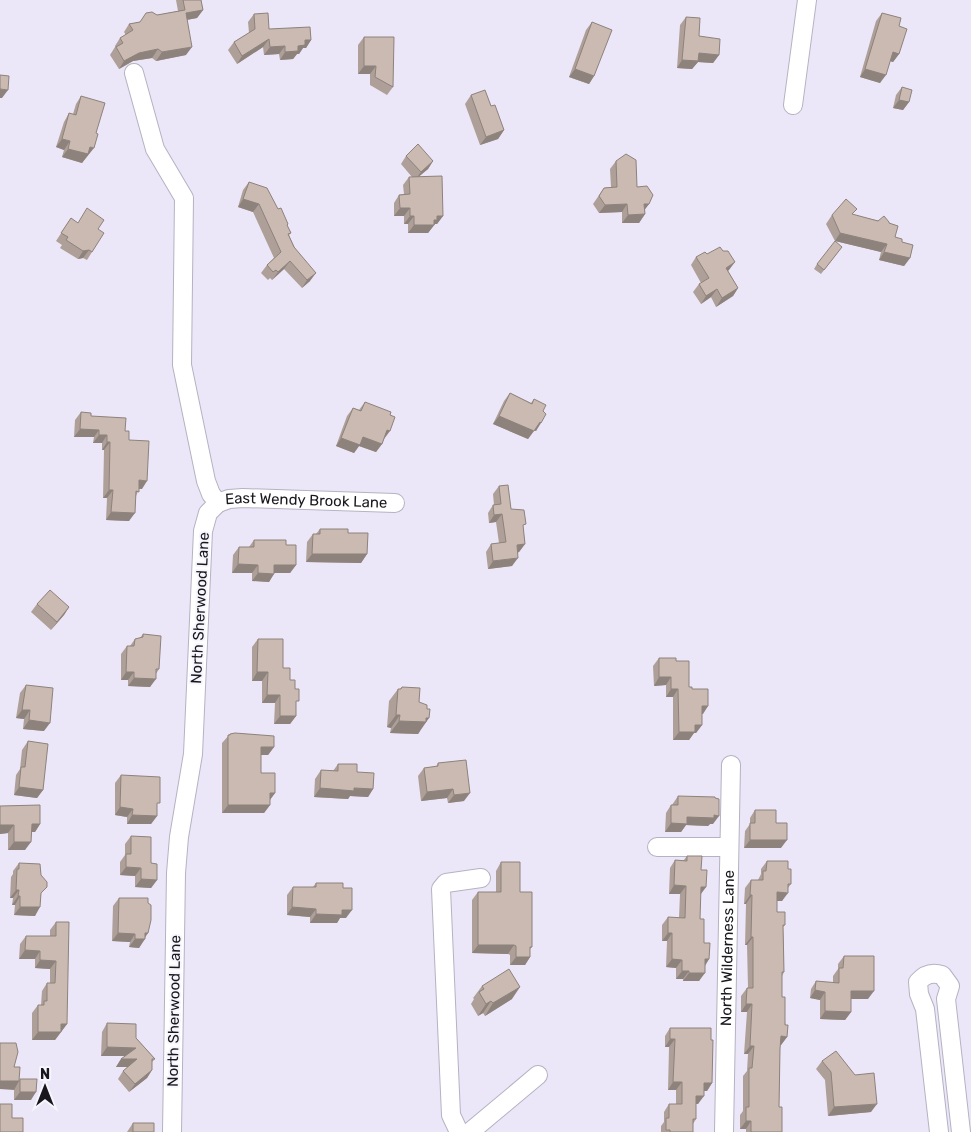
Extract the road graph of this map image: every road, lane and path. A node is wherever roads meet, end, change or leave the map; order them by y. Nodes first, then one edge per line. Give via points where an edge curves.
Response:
1 (807, 0) edge
2 (134, 72) dead end
3 (793, 105) dead end
4 (218, 503) junction
5 (395, 503) dead end
6 (731, 764) dead end
7 (657, 847) dead end
8 (729, 847) junction
9 (481, 878) dead end
10 (538, 1075) dead end
11 (172, 1132) edge
12 (459, 1132) edge
13 (470, 1132) edge
14 (724, 1132) edge
15 (938, 1132) edge
16 (961, 1132) edge

1 - 3 street
2 - 4 street via 155,148 184,198 182,365 206,481
4 - 5 street, East Wendy Brook Lane via 243,498
4 - 11 street, North Sherwood Lane via 208,514 203,531 193,754 176,873
6 - 8 street, North Wilderness Lane
7 - 8 street
8 - 14 street, North Wilderness Lane
9 - 12 street via 446,884 441,889 451,1115
10 - 13 street
15 - 16 street via 925,1009 917,988 923,976 936,973 942,975 950,986 946,999

